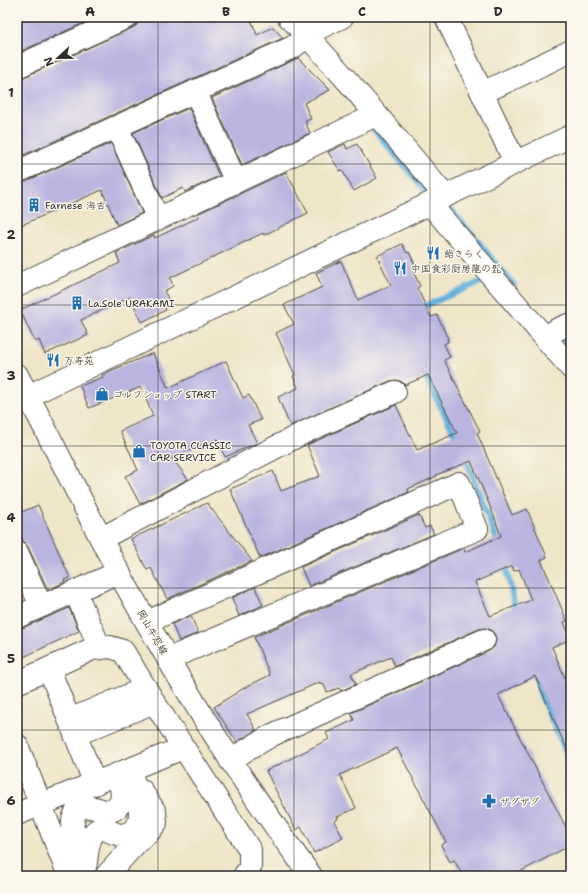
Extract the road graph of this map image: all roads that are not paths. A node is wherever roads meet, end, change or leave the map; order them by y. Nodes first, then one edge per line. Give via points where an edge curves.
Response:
1 (127, 17) edge
2 (289, 17) edge
3 (342, 17) edge
4 (446, 17) edge
5 (300, 41) junction
6 (571, 52) edge
7 (17, 67) edge
8 (195, 91) junction
9 (482, 93) junction
10 (370, 118) junction
11 (117, 127) junction
12 (571, 136) edge
13 (515, 162) junction
14 (17, 172) edge
15 (236, 182) junction
16 (438, 200) junction
17 (158, 219) junction
18 (17, 286) edge
19 (556, 331) edge
20 (571, 368) edge
21 (17, 375) edge
22 (395, 392) dead end
23 (28, 396) junction
24 (102, 538) junction
25 (17, 552) edge
26 (119, 572) junction
27 (75, 591) junction
28 (41, 606) junction
29 (17, 617) edge
30 (147, 622) junction
31 (484, 640) dead end
32 (100, 648) junction
33 (168, 658) junction
34 (49, 669) junction
35 (17, 684) edge
36 (150, 695) junction
37 (72, 727) junction
38 (17, 745) edge
39 (183, 748) junction
40 (230, 760) junction
41 (123, 773) junction
42 (95, 784) junction
43 (41, 803) junction
44 (17, 814) edge
45 (72, 872) edge
46 (106, 876) edge
47 (244, 876) edge
48 (311, 876) edge

1 - 7 street
2 - 5 street
3 - 5 street via 315,30
4 - 9 street
5 - 8 street
5 - 10 street
6 - 9 street
8 - 11 street
8 - 15 street
9 - 13 street
10 - 15 street
10 - 16 street
11 - 14 street
11 - 17 street
12 - 13 street
13 - 16 street
15 - 17 street
16 - 19 street
16 - 23 street
17 - 18 street
19 - 20 street
21 - 23 street, 岡山牛窓線
22 - 24 street via 304,432
23 - 24 street, 岡山牛窓線
24 - 26 street, 岡山牛窓線
25 - 28 street
26 - 27 street
26 - 30 street, 岡山牛窓線
27 - 28 street
27 - 32 street
28 - 29 street
30 - 33 street, 岡山牛窓線
30 - 33 street via 459,483 477,529
31 - 40 street via 272,734
32 - 34 street via 92,649
32 - 36 street via 110,647 123,651
33 - 40 street, 岡山牛窓線
34 - 35 street
34 - 37 street
36 - 37 street
36 - 39 street
37 - 42 street
38 - 43 street
39 - 41 street
39 - 47 street via 250,850 250,868
40 - 48 street, 岡山牛窓線
41 - 42 street
41 - 45 street via 119,806 110,811 87,807 76,812 73,818
41 - 46 street via 155,812 156,823
42 - 43 street
43 - 44 street
43 - 45 street

